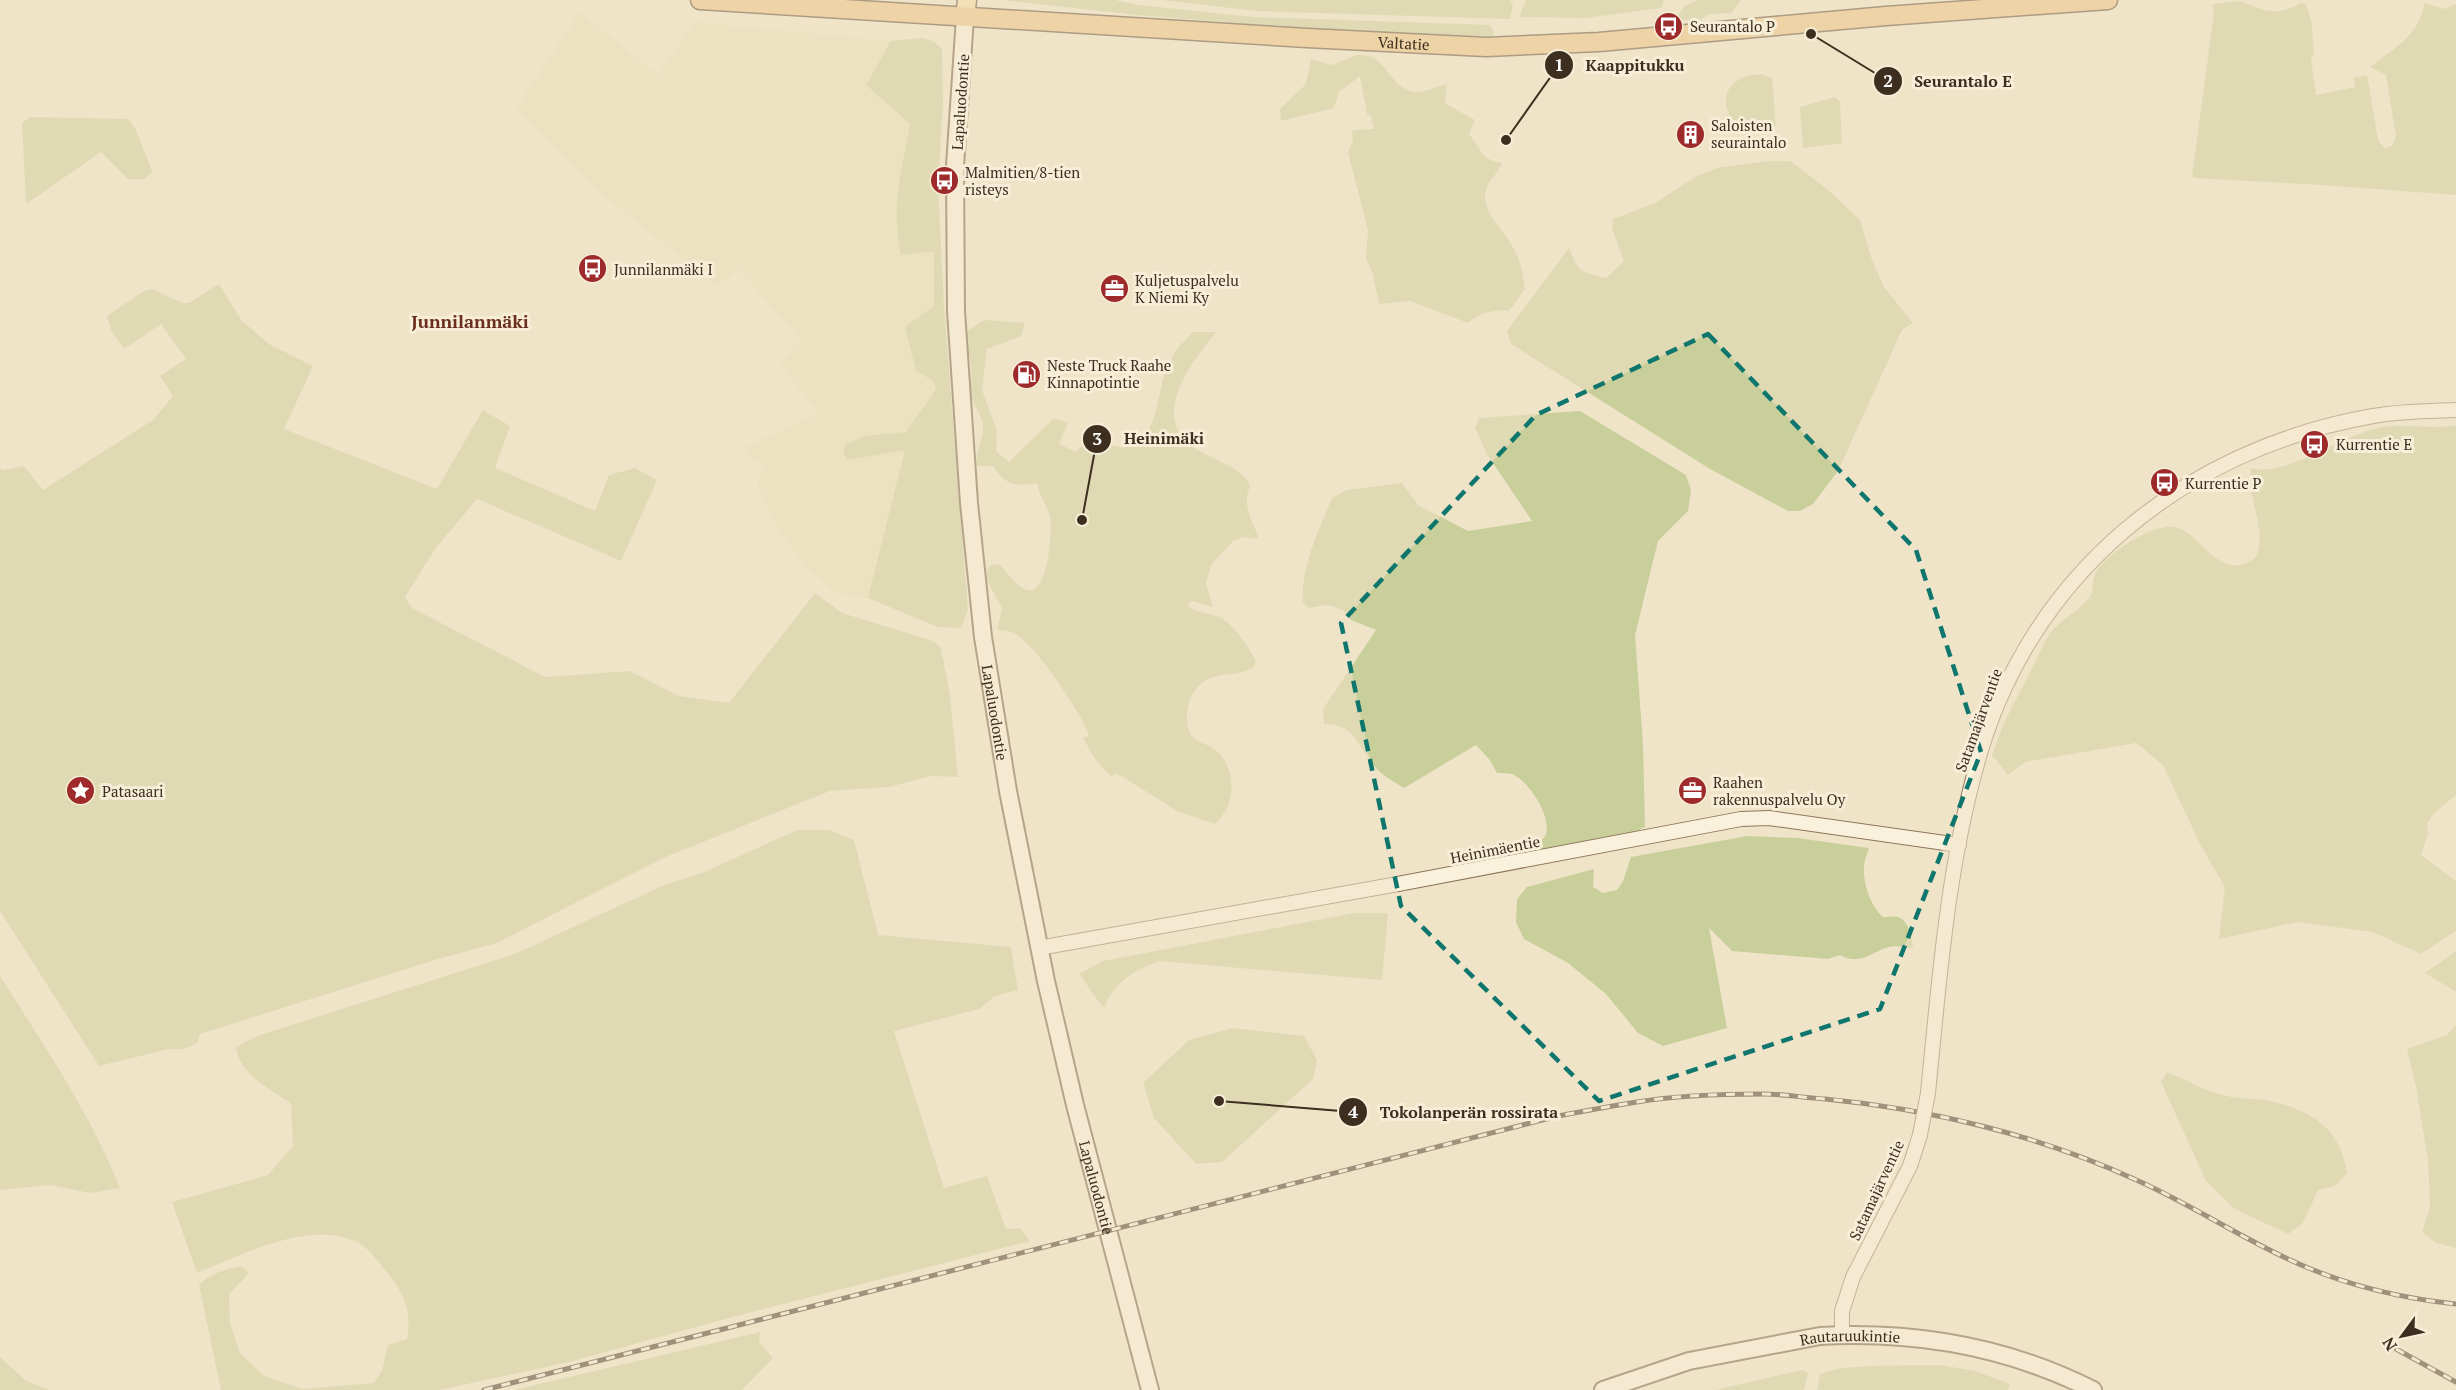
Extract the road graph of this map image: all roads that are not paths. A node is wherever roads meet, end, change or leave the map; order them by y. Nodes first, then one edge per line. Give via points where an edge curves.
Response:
1 (700, 0) edge
2 (2108, 0) edge
3 (966, 9) edge
4 (2456, 410) edge
5 (1959, 845) junction
6 (1039, 948) junction
7 (1842, 1335) junction
8 (1150, 1390) edge
9 (1603, 1390) edge
10 (2093, 1390) edge

1 - 3 highway, Valtatie
2 - 3 highway, Valtatie via 1522,46 1414,44
3 - 6 main road, Lapaluodontie via 955,166 956,311 964,437 983,637
4 - 5 street, Satamajärventie via 2375,415 2281,440 2227,463 2133,521 2088,563 2016,665 1977,762
5 - 6 street, Heinimäentie via 1769,818 1741,819
5 - 7 street, Satamajärventie, bridge via 1920,1135 1910,1166 1853,1276 1842,1311
6 - 8 main road, Lapaluodontie via 1075,1105
7 - 9 main road, Rautaruukintie via 1689,1361
7 - 10 main road, Rautaruukintie via 1920,1339 1991,1351 2034,1364

